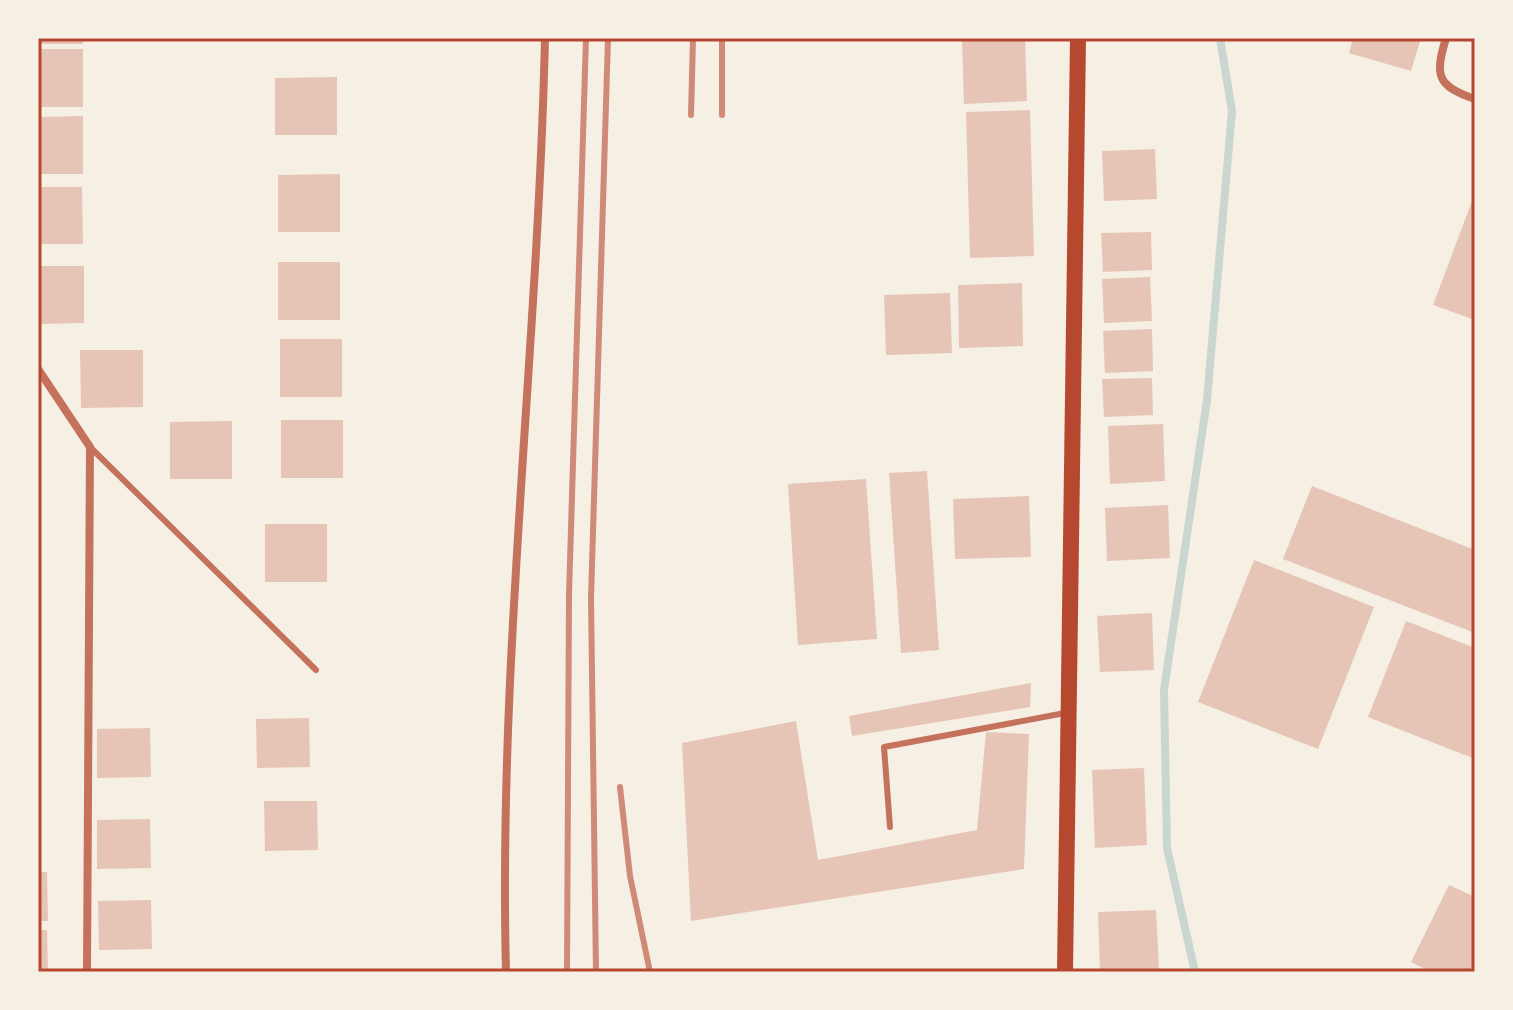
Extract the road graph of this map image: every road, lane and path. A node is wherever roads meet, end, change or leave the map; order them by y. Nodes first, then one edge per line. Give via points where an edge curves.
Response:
1 (545, 38) edge
2 (1078, 38) edge
3 (1446, 38) edge
4 (1475, 99) edge
5 (38, 369) edge
6 (90, 447) junction
7 (316, 670) dead end
8 (1068, 712) junction
9 (890, 827) dead end
10 (87, 972) edge
11 (506, 972) edge
12 (1065, 972) edge

1 - 11 street via 502,842
2 - 8 main road
3 - 4 street via 1438,66 1442,82
5 - 6 street
6 - 7 lane
6 - 10 street
8 - 9 lane via 884,747
8 - 12 main road

